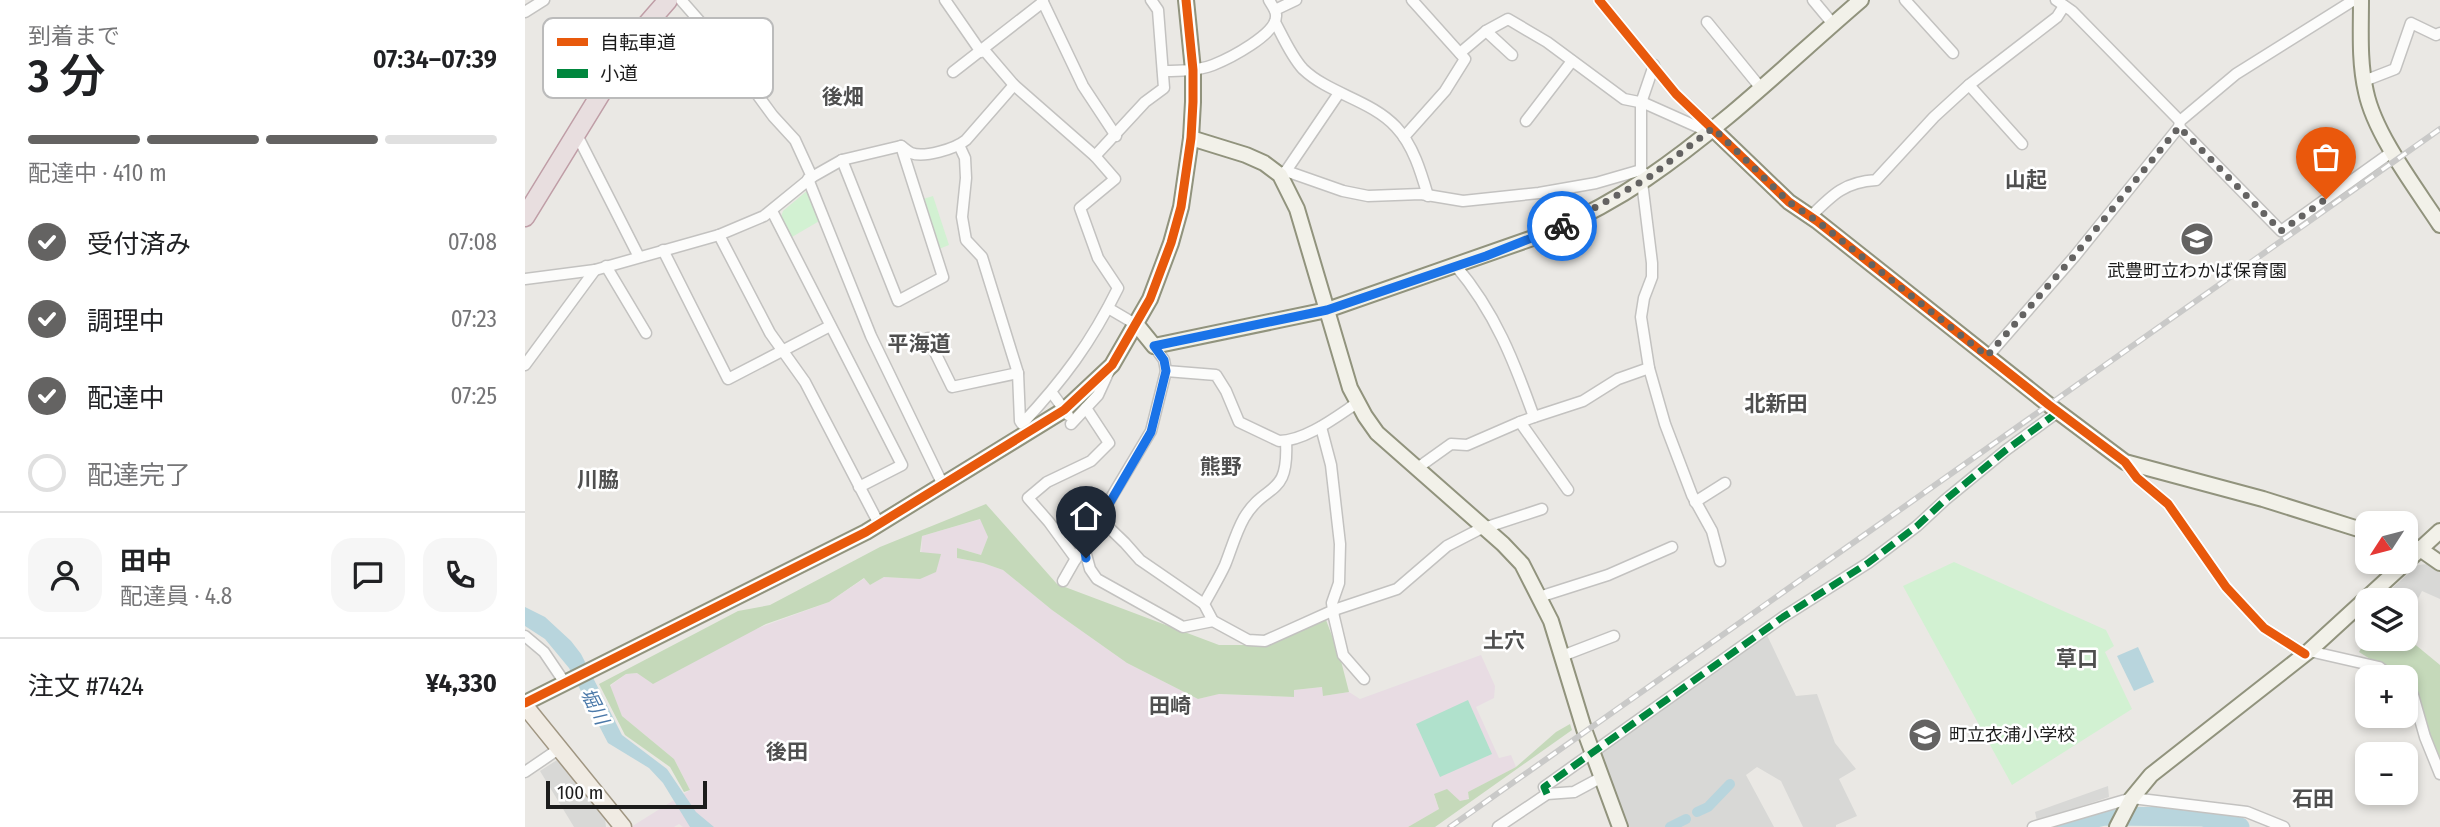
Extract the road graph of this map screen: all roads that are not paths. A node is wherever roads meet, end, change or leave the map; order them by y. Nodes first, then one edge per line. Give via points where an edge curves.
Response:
1 (544, 0) edge
2 (668, 0) edge
3 (681, 0) edge
4 (945, 0) edge
5 (1151, 0) edge
6 (1186, 0) edge
7 (1269, 0) edge
8 (1296, 0) edge
9 (1412, 0) edge
10 (1599, 0) edge
11 (1813, 0) edge
12 (1861, 0) edge
13 (1905, 0) edge
14 (2354, 0) edge
15 (2361, 0) edge
16 (1042, 1) edge
17 (2060, 3) edge
18 (1275, 10) junction
19 (525, 12) edge
20 (652, 18) edge
21 (697, 18) edge
22 (1275, 22) junction
23 (1707, 22) dead end
24 (1725, 24) dead end
25 (1833, 24) junction
26 (1486, 31) junction
27 (1715, 33) junction
28 (2440, 33) edge
29 (982, 51) junction
30 (1953, 52) dead end
31 (1459, 53) junction
32 (1512, 55) dead end
33 (1572, 61) junction
34 (1654, 65) junction
35 (1193, 69) junction
36 (1163, 71) junction
37 (953, 72) dead end
38 (2364, 81) junction
39 (1014, 85) junction
40 (1969, 85) junction
41 (1761, 87) junction
42 (1339, 93) junction
43 (599, 98) edge
44 (760, 98) edge
45 (1641, 103) junction
46 (1526, 121) dead end
47 (2180, 124) junction
48 (1711, 130) junction
49 (577, 135) junction
50 (1116, 136) junction
51 (1404, 137) junction
52 (1191, 138) junction
53 (2022, 144) dead end
54 (960, 145) junction
55 (901, 146) junction
56 (2393, 151) junction
57 (1095, 156) junction
58 (842, 160) junction
59 (1283, 173) junction
60 (1643, 177) junction
61 (810, 178) junction
62 (1428, 195) junction
63 (772, 211) junction
64 (525, 217) edge
65 (1810, 217) junction
66 (2440, 225) edge
67 (719, 235) junction
68 (663, 250) junction
69 (639, 257) junction
70 (606, 266) junction
71 (1456, 266) junction
72 (595, 270) junction
73 (525, 279) edge
74 (1108, 309) junction
75 (1327, 310) junction
76 (1137, 325) junction
77 (830, 326) junction
78 (646, 333) dead end
79 (928, 338) dead end
80 (1154, 346) junction
81 (782, 351) junction
82 (1987, 356) junction
83 (525, 365) edge
84 (1112, 365) junction
85 (1649, 368) junction
86 (1166, 371) junction
87 (1019, 373) junction
88 (1052, 393) junction
89 (1357, 403) junction
90 (1086, 408) junction
91 (2058, 412) junction
92 (1534, 417) junction
93 (1070, 418) junction
94 (1520, 422) junction
95 (1321, 427) junction
96 (1286, 441) junction
97 (2125, 462) junction
98 (1416, 469) junction
99 (1725, 483) dead end
100 (943, 485) junction
101 (859, 487) junction
102 (1568, 490) dead end
103 (1695, 502) junction
104 (1542, 509) dead end
105 (1100, 518) junction
106 (879, 524) junction
107 (1484, 528) junction
108 (2355, 528) edge
109 (2440, 531) edge
110 (2419, 543) edge
111 (1084, 547) junction
112 (1672, 547) dead end
113 (2419, 551) edge
114 (1076, 559) junction
115 (1720, 561) dead end
116 (2440, 563) edge
117 (2386, 574) edge
118 (1063, 581) dead end
119 (1539, 597) junction
120 (1205, 604) junction
121 (1333, 610) junction
122 (1213, 621) junction
123 (525, 636) edge
124 (1614, 636) dead end
125 (2307, 652) junction
126 (1562, 656) junction
127 (2369, 665) edge
128 (1364, 679) dead end
129 (565, 683) junction
130 (525, 705) edge
131 (2418, 712) edge
132 (560, 748) junction
133 (1593, 751) junction
134 (525, 772) edge
135 (2440, 774) edge
136 (1602, 777) junction
137 (1547, 794) junction
138 (2132, 798) junction
139 (621, 827) edge
140 (1498, 827) edge
141 (1620, 827) edge
142 (2033, 827) edge
143 (2116, 827) edge
144 (2284, 827) edge

1 - 19 street
2 - 20 highway
3 - 21 street
4 - 29 street
5 - 36 street via 1158,10
6 - 35 street
7 - 18 street
8 - 18 street
9 - 31 street
10 - 34 street
11 - 25 street
12 - 25 street
13 - 30 street
14 - 47 street via 2236,74
15 - 38 street
16 - 29 street
16 - 50 street via 1083,86
17 - 40 street via 2057,17
17 - 47 street
18 - 22 street
22 - 35 street via 1250,46
22 - 42 street via 1301,66
23 - 27 street
24 - 27 street
25 - 41 street
26 - 31 street
26 - 32 street
26 - 33 street via 1508,19
27 - 41 street
28 - 38 street via 2436,36 2411,23 2395,69
29 - 37 street
29 - 39 street
31 - 51 street via 1465,59 1445,91
33 - 45 street via 1624,99
33 - 46 street
34 - 45 street
34 - 48 street
35 - 36 street
35 - 52 street
36 - 50 street via 1164,88 1145,102
38 - 56 street via 2373,113
39 - 54 street
39 - 57 street
40 - 53 street
40 - 65 street via 1876,180 1845,187
41 - 48 street
42 - 51 street via 1381,115
42 - 59 street
43 - 49 highway
44 - 61 street via 795,140
45 - 48 street
45 - 60 street
47 - 56 street via 2281,231
47 - 82 street
48 - 60 street
48 - 65 street
49 - 64 highway
49 - 69 street
50 - 57 street
51 - 62 street
52 - 59 street via 1246,155
52 - 76 street via 1171,243
54 - 55 street via 912,154
54 - 87 street via 965,158 962,217 966,240 982,257
55 - 58 street
55 - 58 street via 943,277 898,301
56 - 66 street
57 - 74 street via 1115,179 1080,208 1098,258 1118,288
58 - 61 street
59 - 62 street via 1368,196
59 - 75 street
60 - 62 street via 1501,198 1463,201
60 - 71 street via 1575,220
60 - 85 street via 1652,277 1640,317
61 - 63 street
61 - 100 street via 871,336
63 - 67 street
63 - 77 street
65 - 82 street
67 - 68 street
67 - 81 street
68 - 69 street
68 - 81 street via 728,379
69 - 70 street
70 - 72 street
70 - 78 street
71 - 75 street
71 - 92 street via 1489,311
72 - 73 street
72 - 83 street
74 - 76 street
74 - 88 street
75 - 80 street
75 - 89 street
76 - 80 street
76 - 84 street
77 - 81 street
77 - 101 street via 902,465
79 - 87 street via 952,387
80 - 86 street
81 - 101 street via 806,382
82 - 91 street
84 - 90 street via 1098,395
84 - 93 street
85 - 92 street via 1618,379 1583,401
85 - 103 street
86 - 96 street via 1216,375 1239,422
86 - 105 street via 1151,432
87 - 88 street via 1022,424
88 - 93 street
89 - 95 street
89 - 98 street via 1377,433
90 - 93 street
90 - 114 street via 1109,443 1091,461 1047,482 1028,498
91 - 97 street
91 - 133 street via 1868,563
92 - 94 street
93 - 100 street
94 - 98 street via 1467,444 1451,444
94 - 102 street
95 - 96 street
95 - 121 street via 1331,465 1340,544
96 - 120 street via 1287,463 1280,482 1244,519
97 - 108 street
97 - 125 street via 2168,504 2226,587 2264,628
98 - 107 street
99 - 103 street
100 - 106 street
101 - 106 street
103 - 115 street via 1712,531
104 - 107 street
105 - 111 street
105 - 120 street via 1140,560
106 - 129 street
107 - 119 street via 1522,564
107 - 121 street via 1447,546 1402,587
109 - 110 street
111 - 114 street
111 - 122 street via 1097,579 1183,627
112 - 119 street via 1608,575
113 - 116 street
114 - 118 street
117 - 125 street
119 - 126 street
120 - 122 street
121 - 122 street via 1265,641 1248,640
121 - 128 street via 1343,655
123 - 129 street via 544,652
124 - 126 street
125 - 127 street
125 - 138 street via 2162,765
126 - 133 street
129 - 130 street
130 - 132 main road
131 - 135 street
132 - 134 street
132 - 139 main road
133 - 136 street
133 - 137 street via 1543,787
136 - 137 street via 1574,792
136 - 141 street
137 - 140 street
138 - 142 street
138 - 143 street
138 - 144 street via 2247,812

